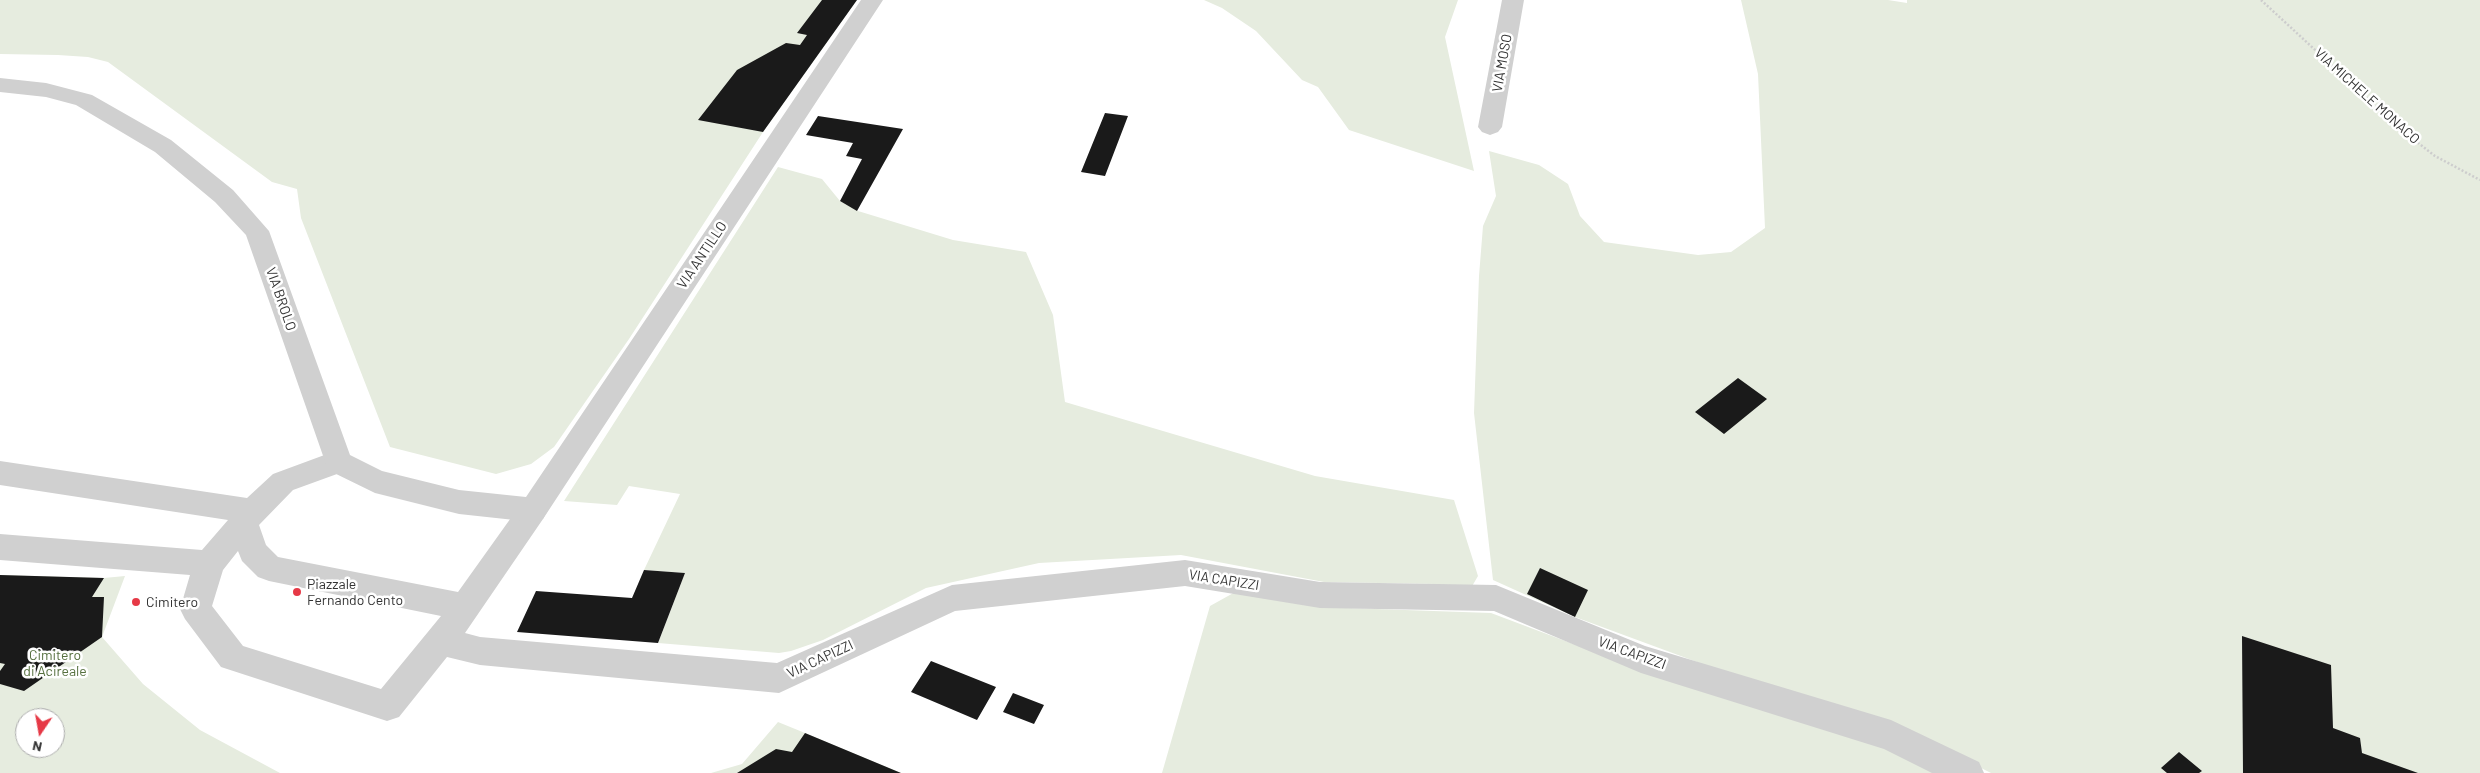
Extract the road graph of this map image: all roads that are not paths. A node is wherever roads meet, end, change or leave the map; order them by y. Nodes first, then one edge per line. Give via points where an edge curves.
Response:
1 (872, 0) edge
2 (1513, 0) edge
3 (0, 84) edge
4 (1490, 126) dead end
5 (338, 462) junction
6 (0, 474) edge
7 (533, 510) junction
8 (248, 517) junction
9 (0, 547) edge
10 (209, 564) junction
11 (466, 607) junction
12 (441, 640) junction
13 (1966, 773) edge

1 - 7 street, VIA ANTILLO
2 - 4 street, VIA MOSO
3 - 5 street, VIA BROLO via 46,90 84,100 163,146 224,196 257,231
5 - 7 street via 374,482 459,502
5 - 8 street via 283,482
6 - 8 street
7 - 11 street, VIA ANTILLO
8 - 10 street
8 - 11 street via 253,552 269,568
9 - 10 street
10 - 12 street, VIA ANTILLO via 196,609 232,656 387,706
11 - 12 street, VIA ANTILLO
12 - 13 street, VIA CAPIZZI via 480,651 779,678 952,598 1186,573 1320,595 1496,598 1641,658 1891,736

